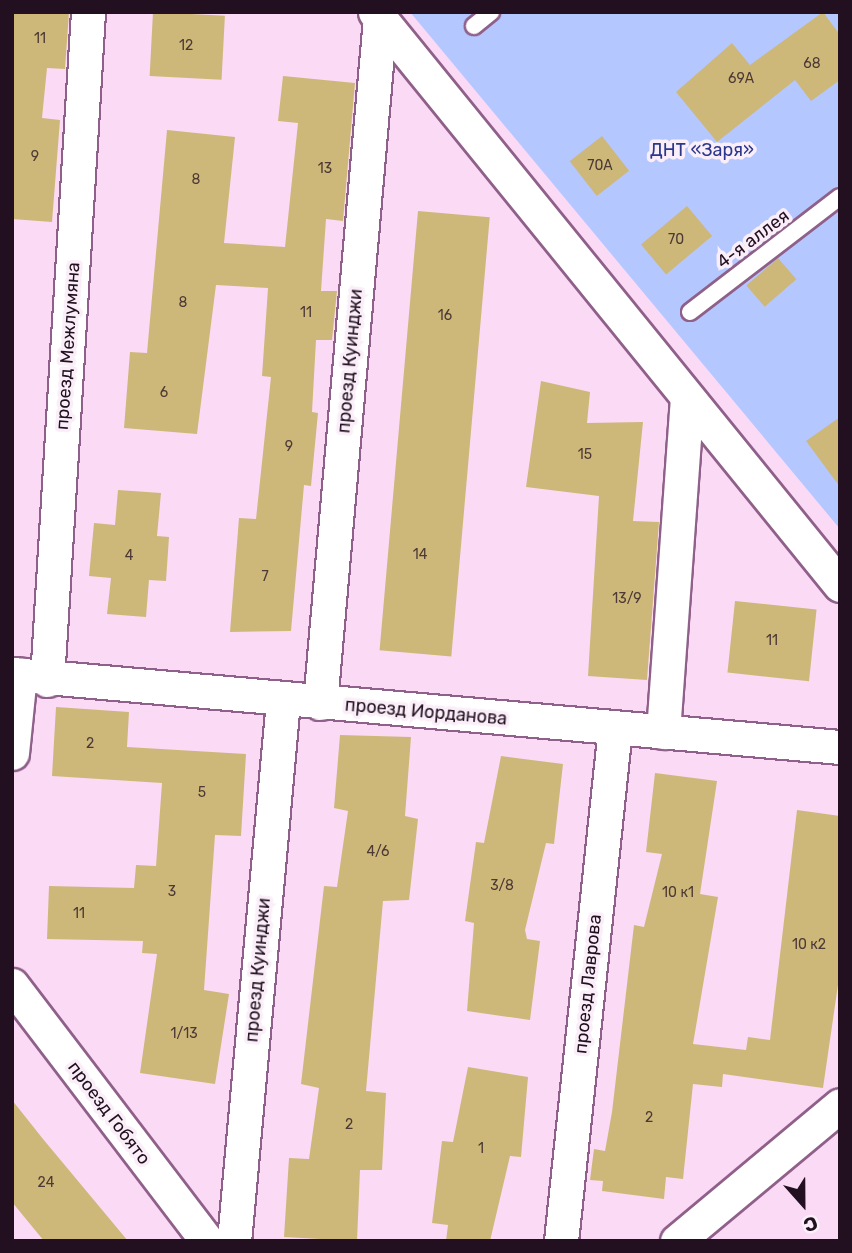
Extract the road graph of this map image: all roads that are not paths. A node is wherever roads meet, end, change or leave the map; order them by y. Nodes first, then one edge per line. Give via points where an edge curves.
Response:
1 (88, 12) edge
2 (491, 12) edge
3 (377, 15) edge
4 (474, 26) dead end
5 (840, 197) edge
6 (690, 312) dead end
7 (687, 398) junction
8 (840, 584) edge
9 (26, 676) edge
10 (283, 700) junction
11 (320, 703) junction
12 (615, 728) junction
13 (663, 732) junction
14 (840, 747) edge
15 (12, 753) edge
16 (12, 985) edge
17 (840, 1105) edge
18 (207, 1241) edge
19 (234, 1241) edge
20 (561, 1241) edge
21 (677, 1241) edge

1 - 9 street, проезд Межлумяна
2 - 4 lane
3 - 7 street
3 - 11 street, проезд Куинджи
5 - 6 lane, 4-я аллея
7 - 8 street
7 - 13 street
9 - 10 street, проезд Иорданова
9 - 15 street, проезд Межлумяна
10 - 11 street, проезд Иорданова
10 - 19 street, проезд Куинджи
11 - 12 street, проезд Иорданова
12 - 13 street, проезд Иорданова
12 - 20 street, проезд Лаврова
13 - 14 street, проезд Иорданова
16 - 18 street, проезд Гобято
17 - 21 street

